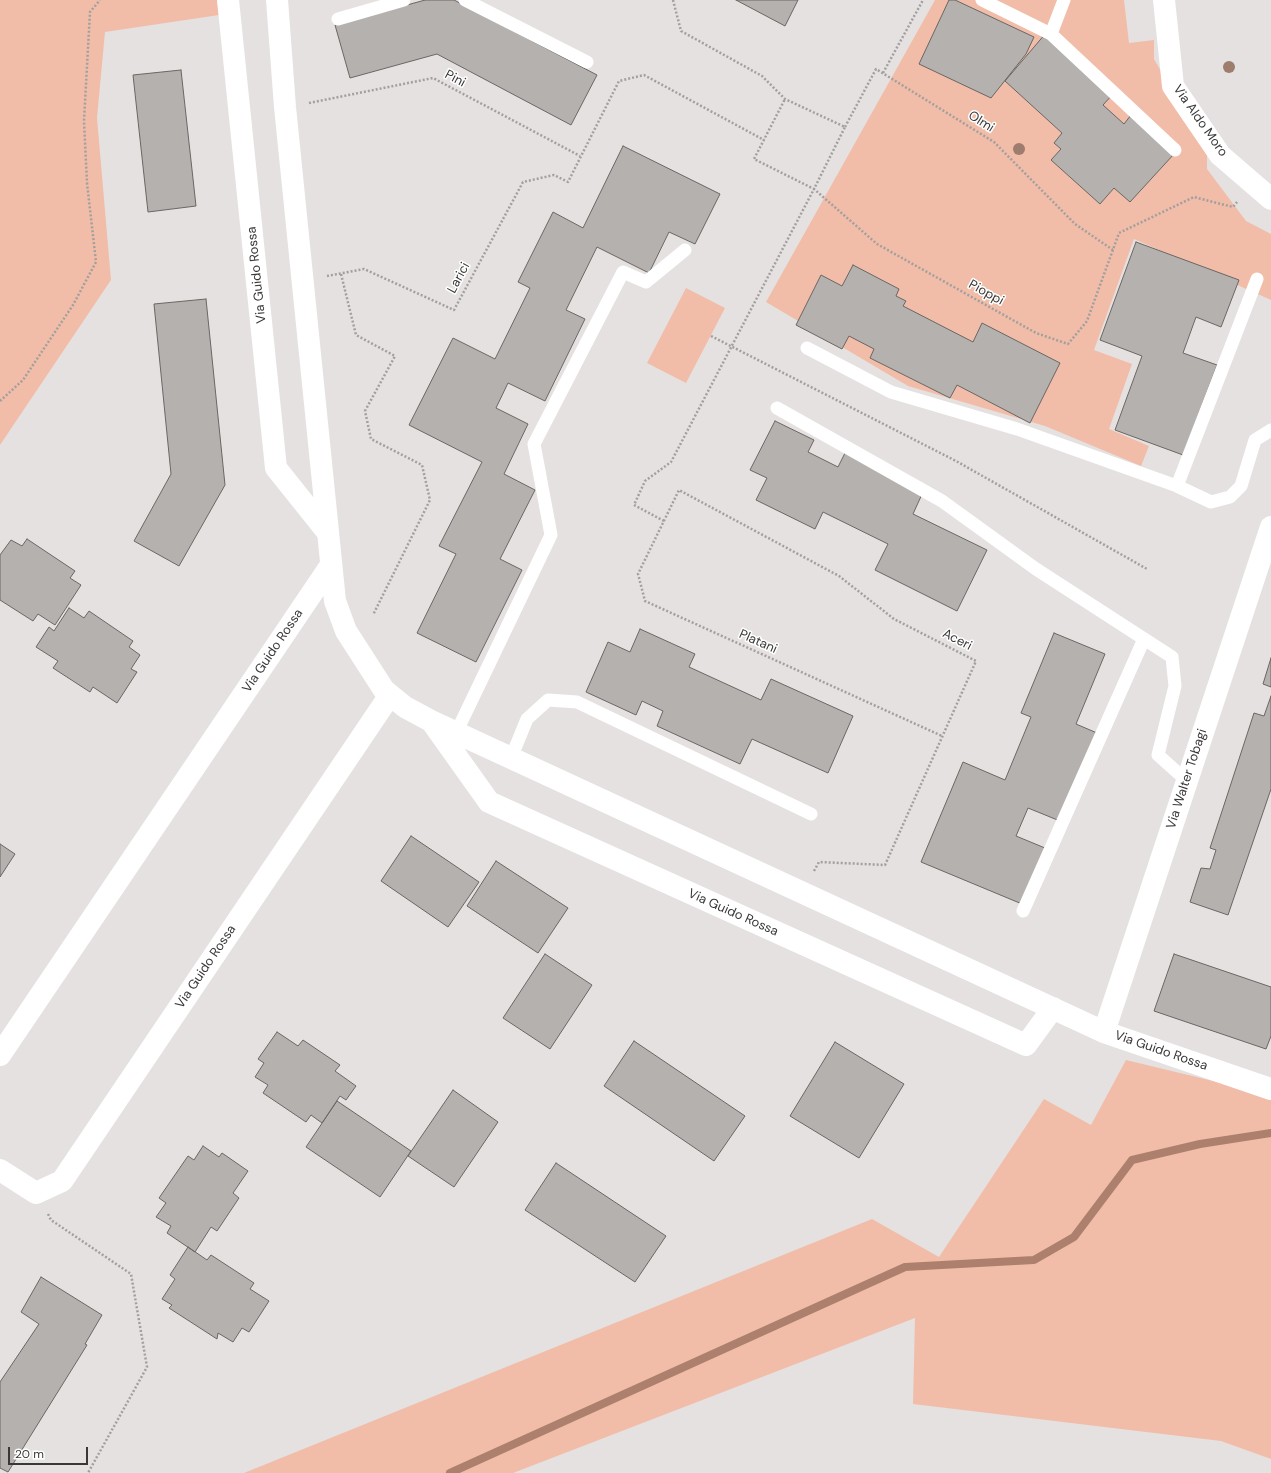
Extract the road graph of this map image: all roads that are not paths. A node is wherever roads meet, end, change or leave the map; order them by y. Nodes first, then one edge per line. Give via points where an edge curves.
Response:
1 (228, 0) edge
2 (277, 0) edge
3 (404, 0) edge
4 (465, 0) edge
5 (982, 0) edge
6 (1064, 0) edge
7 (1164, 0) edge
8 (338, 20) dead end
9 (1051, 34) junction
10 (587, 62) dead end
11 (1175, 150) dead end
12 (1271, 199) edge
13 (685, 250) dead end
14 (1257, 279) dead end
15 (806, 348) dead end
16 (777, 408) dead end
17 (1271, 430) edge
18 (1177, 486) junction
19 (1271, 527) edge
20 (328, 533) junction
21 (331, 565) junction
22 (1144, 639) junction
23 (390, 695) junction
24 (431, 721) junction
25 (456, 733) junction
26 (512, 758) junction
27 (1187, 781) junction
28 (811, 814) dead end
29 (1023, 911) dead end
30 (1053, 1008) junction
31 (1104, 1032) junction
32 (0, 1055) edge
33 (1271, 1090) edge
34 (0, 1170) edge

1 - 20 street, Via Guido Rossa via 276,468
2 - 20 street, Via Guido Rossa via 285,107
3 - 8 lane
4 - 10 lane
5 - 9 lane
6 - 9 lane
7 - 12 street, Via Aldo Moro via 1173,86 1220,155
9 - 11 lane
13 - 25 lane via 646,282 623,272 534,444 551,535
14 - 18 lane
15 - 18 lane via 891,392 1017,429
16 - 22 lane via 942,501 1036,569
17 - 18 lane via 1255,440 1241,486 1230,498 1211,502
19 - 27 street, Via Walter Tobagi
20 - 21 street, Via Guido Rossa
21 - 23 street, Via Guido Rossa via 335,601 346,631 384,690
21 - 32 street, Via Guido Rossa
22 - 27 lane via 1172,657 1175,686 1158,755
22 - 29 lane
23 - 24 street, Via Guido Rossa via 405,707
23 - 34 street, Via Guido Rossa via 62,1181 36,1193
24 - 25 street, Via Guido Rossa
24 - 30 street, Via Guido Rossa via 489,802 1026,1045
25 - 26 street, Via Guido Rossa
26 - 28 lane via 527,718 548,700 577,702
26 - 30 street, Via Guido Rossa
27 - 31 street, Via Walter Tobagi
30 - 31 street, Via Guido Rossa
31 - 33 street, Via Guido Rossa

